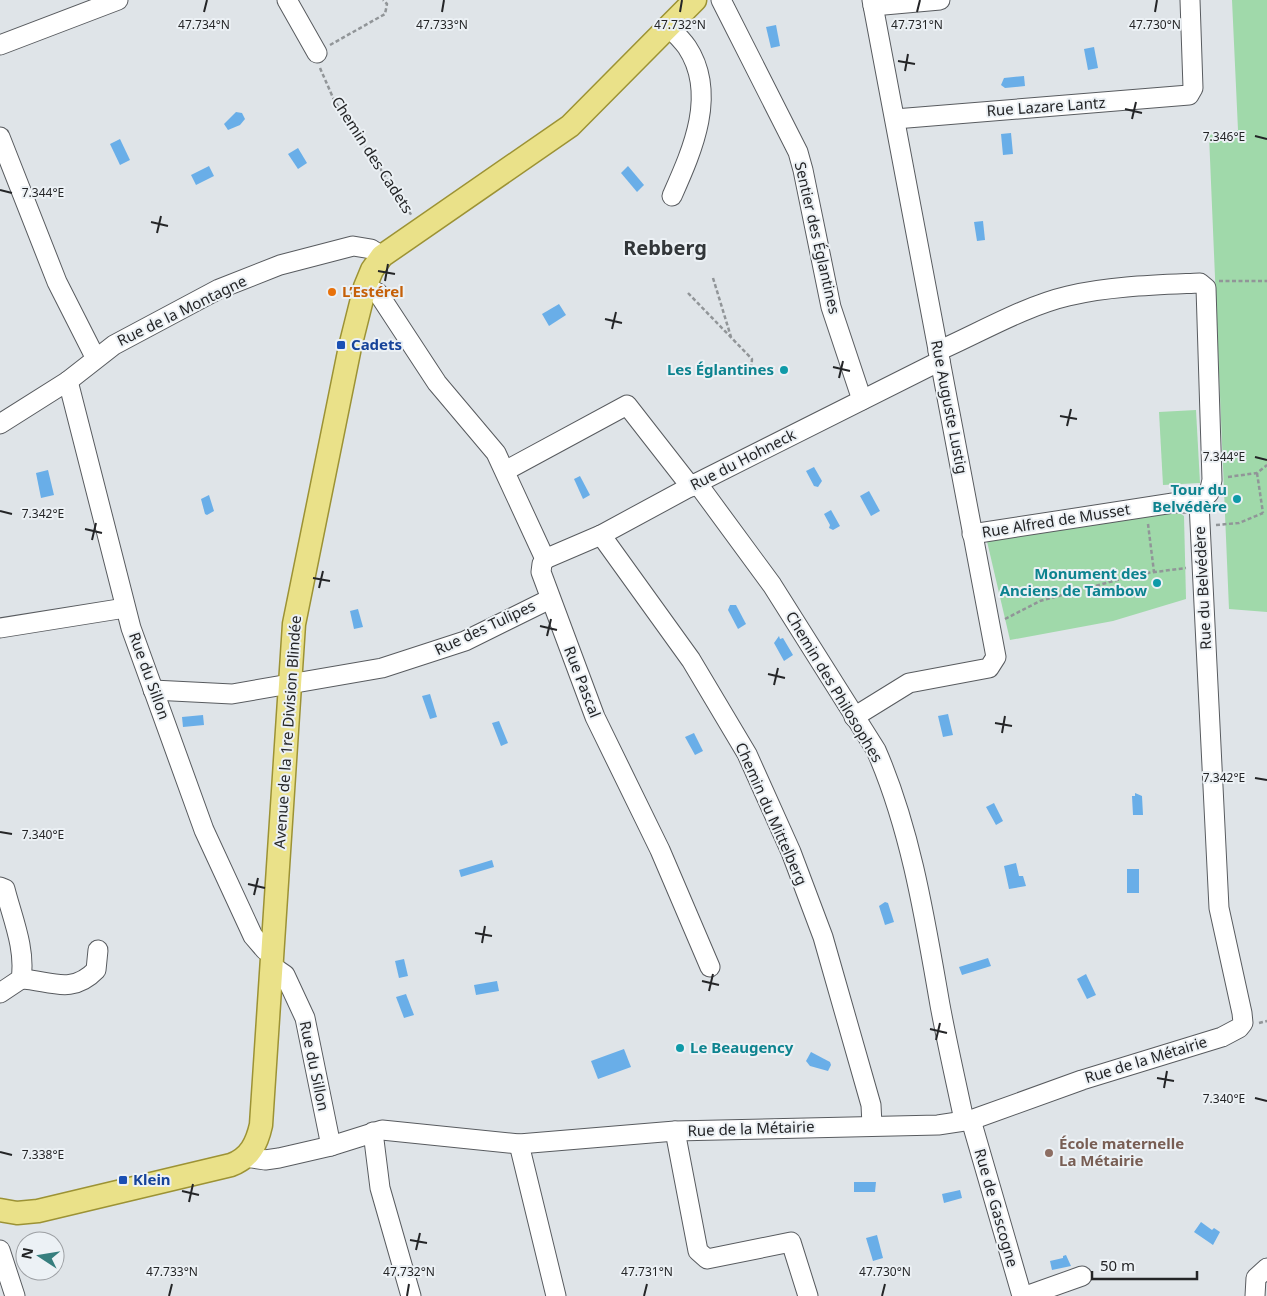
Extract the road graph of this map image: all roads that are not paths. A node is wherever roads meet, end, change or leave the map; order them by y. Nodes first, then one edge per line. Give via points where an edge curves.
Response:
1 (118, 0) edge
2 (287, 0) edge
3 (695, 0) edge
4 (721, 0) edge
5 (940, 0) edge
6 (1190, 0) edge
7 (873, 3) edge
8 (669, 27) junction
9 (0, 46) edge
10 (317, 53) road end
11 (894, 119) junction
12 (0, 137) edge
13 (672, 196) dead end
14 (382, 256) junction
15 (365, 288) junction
16 (939, 356) junction
17 (95, 357) junction
18 (68, 380) junction
19 (862, 400) junction
20 (0, 424) edge
21 (505, 471) junction
22 (694, 485) junction
23 (1199, 503) junction
24 (972, 534) junction
25 (600, 535) junction
26 (546, 559) junction
27 (550, 599) junction
28 (125, 608) junction
29 (0, 628) edge
30 (289, 683) junction
31 (153, 690) junction
32 (854, 717) junction
33 (0, 888) edge
34 (98, 950) dead end
35 (273, 958) junction
36 (710, 967) dead end
37 (21, 979) junction
38 (0, 993) edge
39 (1243, 1023) joint
40 (967, 1120) junction
41 (872, 1125) junction
42 (675, 1131) junction
43 (373, 1132) junction
44 (519, 1144) junction
45 (331, 1146) junction
46 (246, 1157) junction
47 (0, 1210) edge
48 (0, 1250) edge
49 (1267, 1268) edge
50 (1082, 1276) dead end
51 (15, 1296) edge
52 (411, 1296) edge
53 (556, 1296) edge
54 (808, 1296) edge
55 (1024, 1296) edge
56 (1256, 1296) edge

1 - 9 street
2 - 10 street
3 - 8 main road, Avenue de la 1re Division Blindée
4 - 19 street, Sentier des Églantines via 798,152 831,307
5 - 7 street
6 - 11 street, Rue Lazare Lantz via 1193,88 1189,95
7 - 11 street, Rue Auguste Lustig
8 - 13 street via 687,47 702,88 701,109 689,159
8 - 14 main road, Avenue de la 1re Division Blindée via 570,126
11 - 16 street, Rue Auguste Lustig
12 - 17 street via 57,282
14 - 15 main road, Avenue de la 1re Division Blindée
14 - 17 street, Rue de la Montagne via 371,249 353,246 280,265 219,289
15 - 21 street via 378,293 438,383 496,453
15 - 30 main road, Avenue de la 1re Division Blindée via 350,347 296,616
16 - 19 street, Rue du Hohneck
16 - 23 street via 1034,308 1067,296 1138,285 1200,283 1206,288 1212,480 1209,493
16 - 24 street, Rue Auguste Lustig
17 - 18 street, Rue de la Montagne
18 - 20 street, Rue de la Montagne
18 - 28 street, Rue du Sillon
19 - 22 street, Rue du Hohneck
21 - 22 street, Chemin des Philosophes via 627,405
21 - 26 street
22 - 25 street, Rue du Hohneck
22 - 32 street, Chemin des Philosophes via 772,585
23 - 24 street, Rue Alfred de Musset via 1173,503
23 - 39 street, Rue du Belvédère via 1220,908
24 - 32 street, Rue Auguste Lustig via 996,657 989,668 909,683
25 - 26 street, Rue du Hohneck
25 - 41 street, Chemin du Mittelberg via 691,660 746,754 791,852 823,937 871,1104
26 - 27 street, Rue Pascal via 540,572
27 - 30 street, Rue des Tulipes via 441,650 382,668
27 - 36 street, Rue Pascal via 595,717 660,850
28 - 29 street
28 - 31 street, Rue du Sillon
30 - 31 street, Rue des Tulipes via 232,694
30 - 35 main road, Avenue de la 1re Division Blindée
31 - 35 street, Rue du Sillon via 204,830 253,936
32 - 40 street, Chemin des Philosophes via 876,750 887,775 907,840
33 - 37 street via 4,889 22,954
34 - 37 street via 96,970 83,979 59,986
35 - 45 street, Rue du Sillon via 285,975 305,1018
35 - 46 main road, Avenue de la 1re Division Blindée via 262,1125
37 - 38 street
39 - 40 street, Rue de la Métairie via 1222,1036
40 - 41 street, Rue de la Métairie via 921,1126
40 - 55 street, Rue de Gascogne
41 - 42 street, Rue de la Métairie
42 - 44 street, Rue de la Métairie
42 - 54 street via 698,1251 707,1259 791,1242
43 - 44 street, Rue de la Métairie via 382,1130
43 - 45 street, Rue de la Métairie
43 - 52 street via 380,1188
44 - 53 street
45 - 46 street, Rue de la Métairie via 265,1160
46 - 47 main road via 231,1165 38,1211 17,1213
48 - 51 street
49 - 56 street via 1256,1278
50 - 55 street

